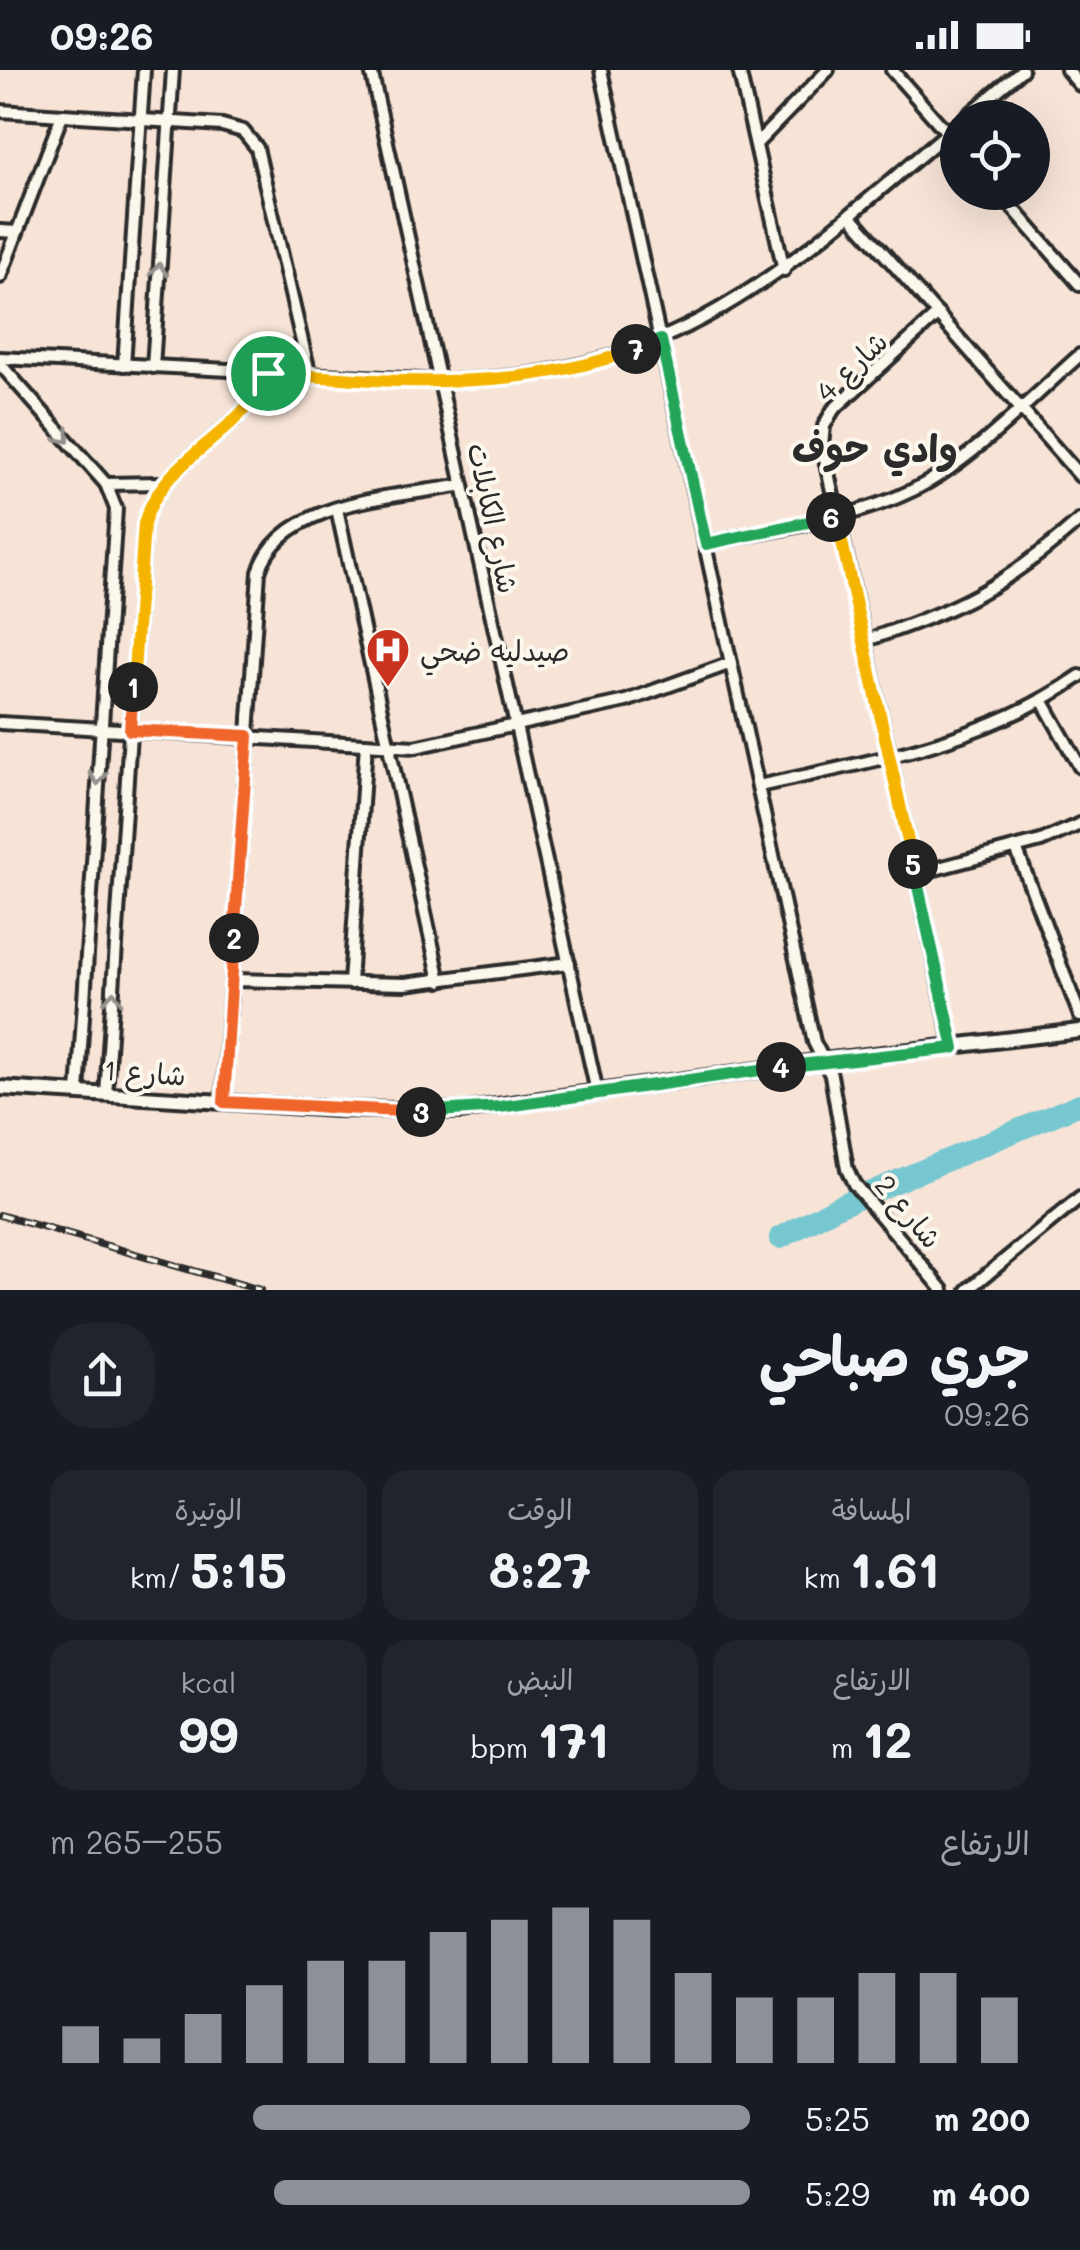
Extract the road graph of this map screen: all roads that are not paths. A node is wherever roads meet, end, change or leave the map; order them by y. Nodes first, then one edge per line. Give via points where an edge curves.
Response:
1 (144, 70) edge
2 (173, 70) edge
3 (372, 70) edge
4 (601, 70) edge
5 (739, 70) edge
6 (828, 70) edge
7 (892, 70) edge
8 (1022, 70) edge
9 (1067, 70) edge
10 (1080, 84) edge
11 (987, 100) edge
12 (0, 111) edge
13 (62, 115) junction
14 (140, 120) junction
15 (169, 122) junction
16 (940, 125) edge
17 (940, 139) edge
18 (756, 144) junction
19 (1015, 210) edge
20 (850, 215) junction
21 (0, 231) edge
22 (17, 232) junction
23 (784, 270) junction
24 (0, 277) edge
25 (1080, 286) edge
26 (938, 314) junction
27 (661, 340) junction
28 (1080, 355) edge
29 (0, 361) edge
30 (124, 365) junction
31 (153, 367) junction
32 (268, 373) junction
33 (310, 376) junction
34 (441, 381) junction
35 (1020, 408) junction
36 (1080, 476) edge
37 (106, 484) junction
38 (162, 484) junction
39 (463, 485) junction
40 (337, 509) junction
41 (836, 515) junction
42 (1080, 520) edge
43 (706, 544) junction
44 (864, 640) junction
45 (732, 662) junction
46 (1080, 676) edge
47 (1042, 700) junction
48 (0, 723) edge
49 (516, 726) junction
50 (102, 728) junction
51 (130, 730) junction
52 (248, 736) junction
53 (366, 744) junction
54 (388, 745) junction
55 (890, 757) junction
56 (1080, 766) edge
57 (758, 786) junction
58 (1080, 824) edge
59 (1016, 848) junction
60 (916, 874) junction
61 (569, 963) junction
62 (232, 980) junction
63 (440, 981) junction
64 (350, 984) junction
65 (1080, 1016) edge
66 (1080, 1031) edge
67 (954, 1048) junction
68 (823, 1061) junction
69 (0, 1088) edge
70 (597, 1092) junction
71 (78, 1093) junction
72 (106, 1095) junction
73 (224, 1102) junction
74 (1080, 1198) edge
75 (943, 1290) edge
76 (968, 1290) edge

1 - 14 street
2 - 15 street
3 - 34 street, شارع الكابلات
4 - 27 street
5 - 18 street
6 - 18 street
7 - 16 street
8 - 11 street
9 - 10 street
12 - 13 street
13 - 14 street
13 - 22 street
14 - 15 street
14 - 30 street
31 -> 15 street
15 - 33 street via 233,126 251,138
17 - 20 street
18 - 23 street
19 - 25 street
20 - 23 street
20 - 26 street
21 - 22 street
22 - 24 street
23 - 27 street
26 - 35 street
26 - 41 street, شارع 4 via 828,418 822,445
27 - 34 street via 531,376
27 - 43 street
28 - 35 street
29 - 30 street
29 -> 37 street
30 - 31 street
31 - 32 street
32 - 33 street
32 - 38 street via 244,410
33 - 34 street
34 - 39 street, شارع الكابلات
35 - 36 street
35 - 41 street via 929,481 888,502
37 - 38 street
37 - 50 street via 116,508
38 - 51 street via 144,524
39 - 40 street
39 - 49 street, شارع الكابلات
40 - 52 street via 291,527 263,559
40 - 54 street
41 - 43 street
41 - 44 street, شارع 4
42 - 44 street via 978,598
43 - 45 street
44 - 55 street, شارع 4
45 - 49 street via 626,702
45 - 57 street
46 - 47 street
47 - 55 street via 956,739
47 - 56 street
48 - 50 street
49 - 54 street via 415,747
49 - 61 street, شارع الكابلات
50 - 51 street
50 -> 71 street
51 - 52 street
72 -> 51 street
52 - 53 street
52 - 62 street
53 - 54 street
53 - 64 street
54 - 63 street
55 - 57 street
55 - 60 street, شارع 4
57 - 68 street
58 - 59 street
59 - 60 street
59 - 65 street
60 - 67 street, شارع 4
61 - 63 street
61 - 70 street, شارع الكابلات
62 - 64 street
62 - 73 street
63 - 64 street
66 - 67 street
67 - 68 street
68 - 70 street, شارع 1
68 - 75 street, شارع 2 via 854,1184
69 - 71 street, شارع 1
70 - 73 street, شارع 1 via 460,1111
71 - 72 street, شارع 1
72 - 73 street, شارع 1
74 - 76 street

